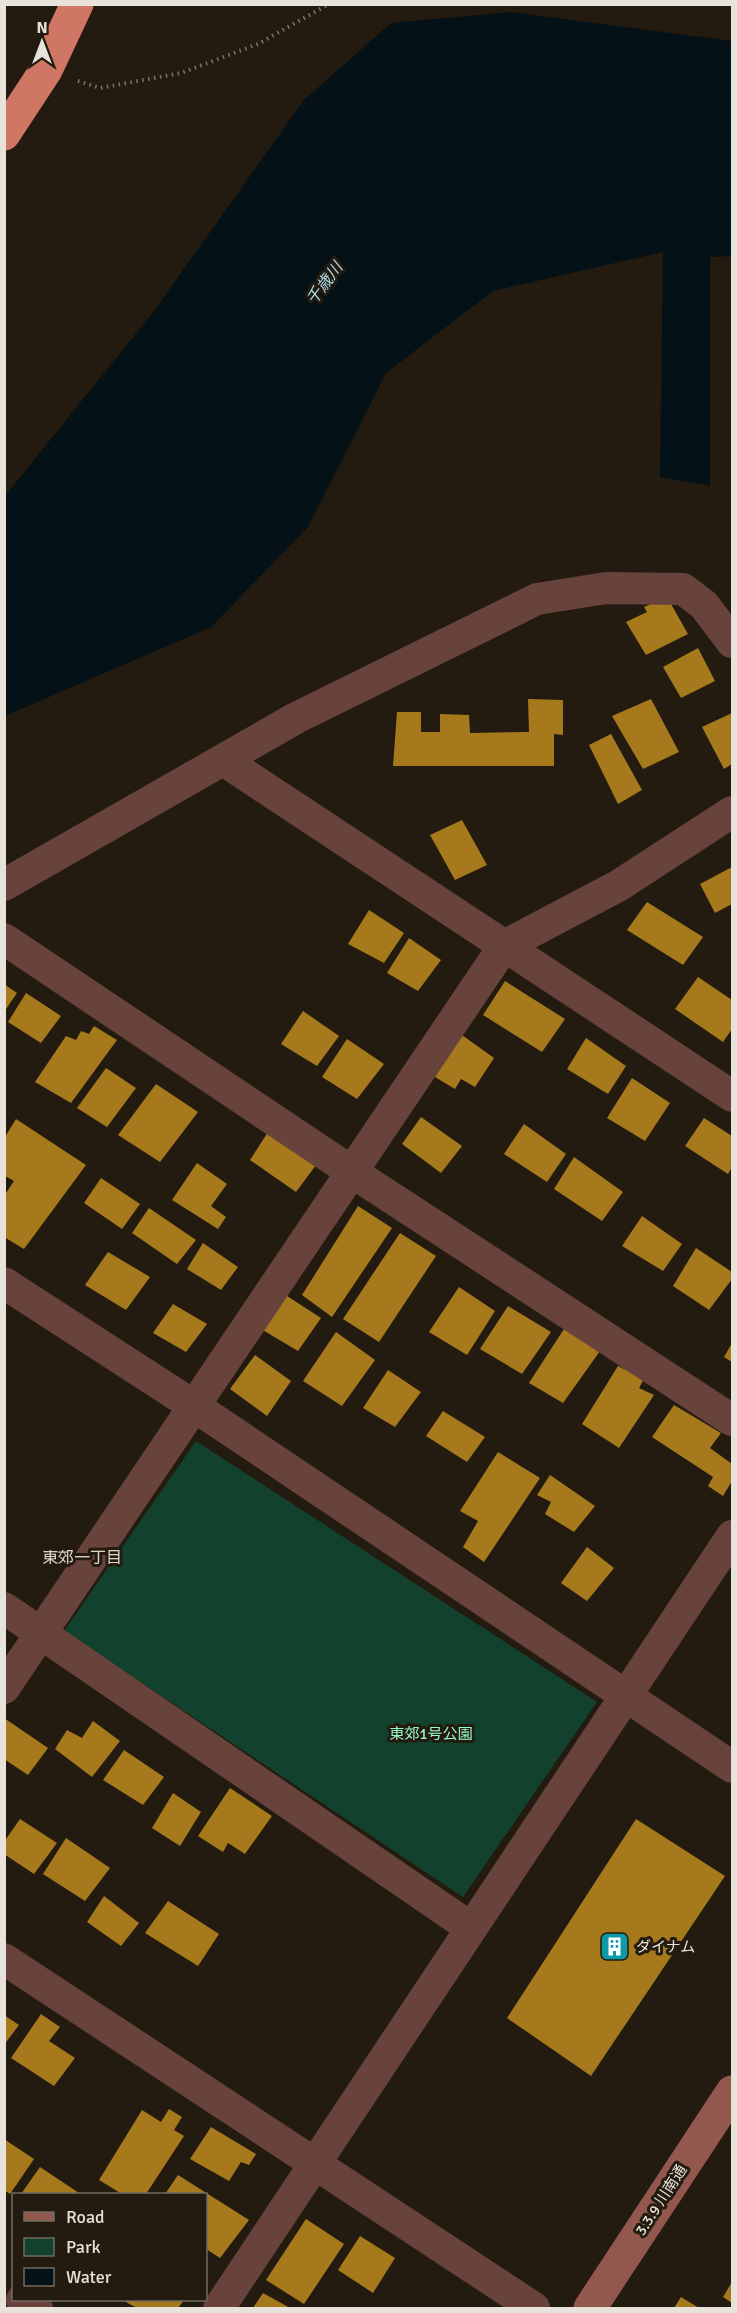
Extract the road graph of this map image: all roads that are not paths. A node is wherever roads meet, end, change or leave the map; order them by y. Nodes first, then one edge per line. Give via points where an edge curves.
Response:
1 (77, 4) edge
2 (4, 134) edge
3 (732, 642) edge
4 (223, 760) junction
5 (732, 813) edge
6 (4, 885) edge
7 (4, 939) edge
8 (504, 946) junction
9 (732, 1096) edge
10 (352, 1172) junction
11 (4, 1283) edge
12 (194, 1406) junction
13 (732, 1420) edge
14 (732, 1536) edge
15 (4, 1608) edge
16 (42, 1632) junction
17 (4, 1688) edge
18 (625, 1697) junction
19 (732, 1767) edge
20 (471, 1928) junction
21 (4, 1959) edge
22 (732, 2092) edge
23 (314, 2163) junction
24 (219, 2308) edge
25 (534, 2308) edge
26 (590, 2308) edge

1 - 2 highway via 46,70
3 - 4 street via 704,605 683,589 606,588 537,598 296,718
4 - 6 street
4 - 8 street
5 - 8 street via 618,886
7 - 10 street
8 - 9 street
8 - 10 street
10 - 12 street
10 - 13 street
11 - 12 street
12 - 16 street
12 - 18 street
14 - 18 street
15 - 16 street
16 - 17 street
16 - 20 street
18 - 19 street
18 - 20 street
20 - 23 street
21 - 23 street
22 - 26 street, 3.3.9 川南通
23 - 24 street
23 - 25 street

